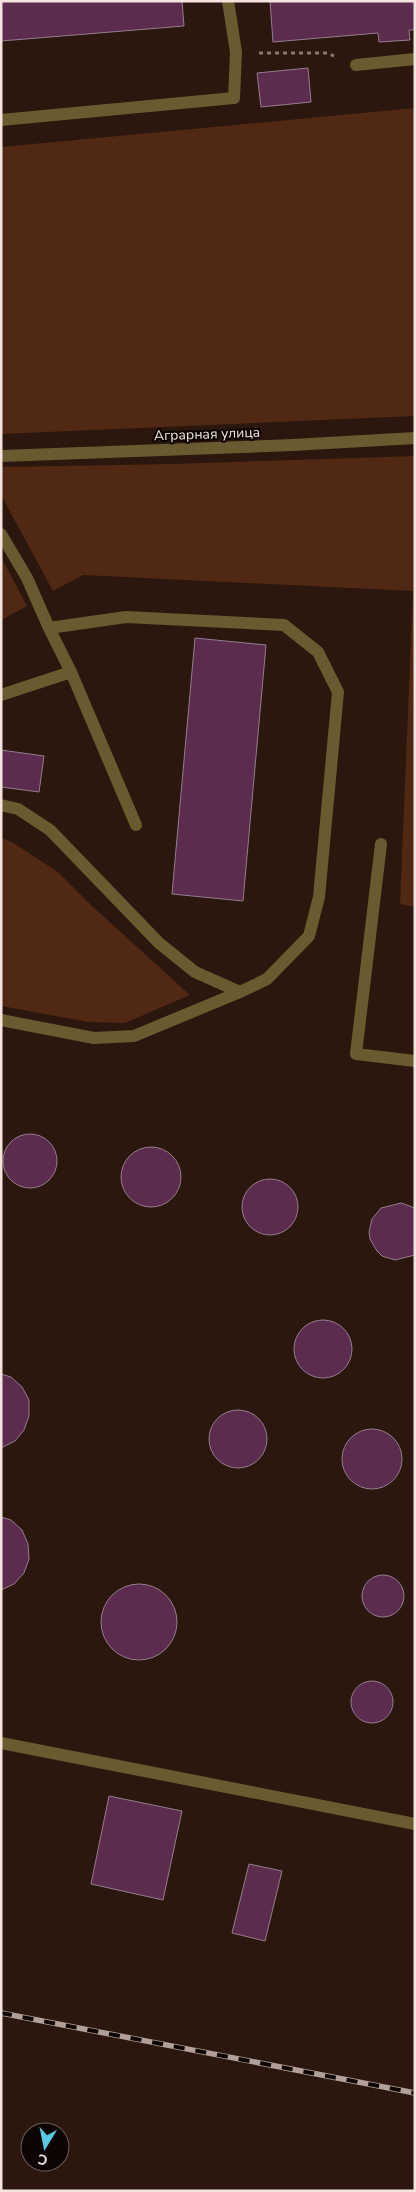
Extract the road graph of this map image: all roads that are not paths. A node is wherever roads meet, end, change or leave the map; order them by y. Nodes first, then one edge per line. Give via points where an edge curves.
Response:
1 (228, 1) edge
2 (415, 59) edge
3 (356, 65) road end
4 (1, 120) edge
5 (415, 438) edge
6 (1, 456) edge
7 (1, 534) edge
8 (49, 628) junction
9 (71, 672) junction
10 (1, 695) edge
11 (1, 805) edge
12 (136, 825) dead end
13 (381, 844) dead end
14 (240, 992) junction
15 (1, 1020) edge
16 (415, 1061) edge
17 (1, 1743) edge
18 (415, 1824) edge

1 - 4 street via 236,52 234,98
2 - 3 street
5 - 6 street, Аграрная улица
7 - 8 street via 27,578
8 - 9 street
8 - 14 street via 126,617 284,625 318,652 338,692 319,897 309,936 267,979
9 - 10 street
9 - 12 street
11 - 14 street via 18,809 50,830 159,943 195,972
13 - 16 street via 356,1054
14 - 15 street via 134,1036 94,1038
17 - 18 street

